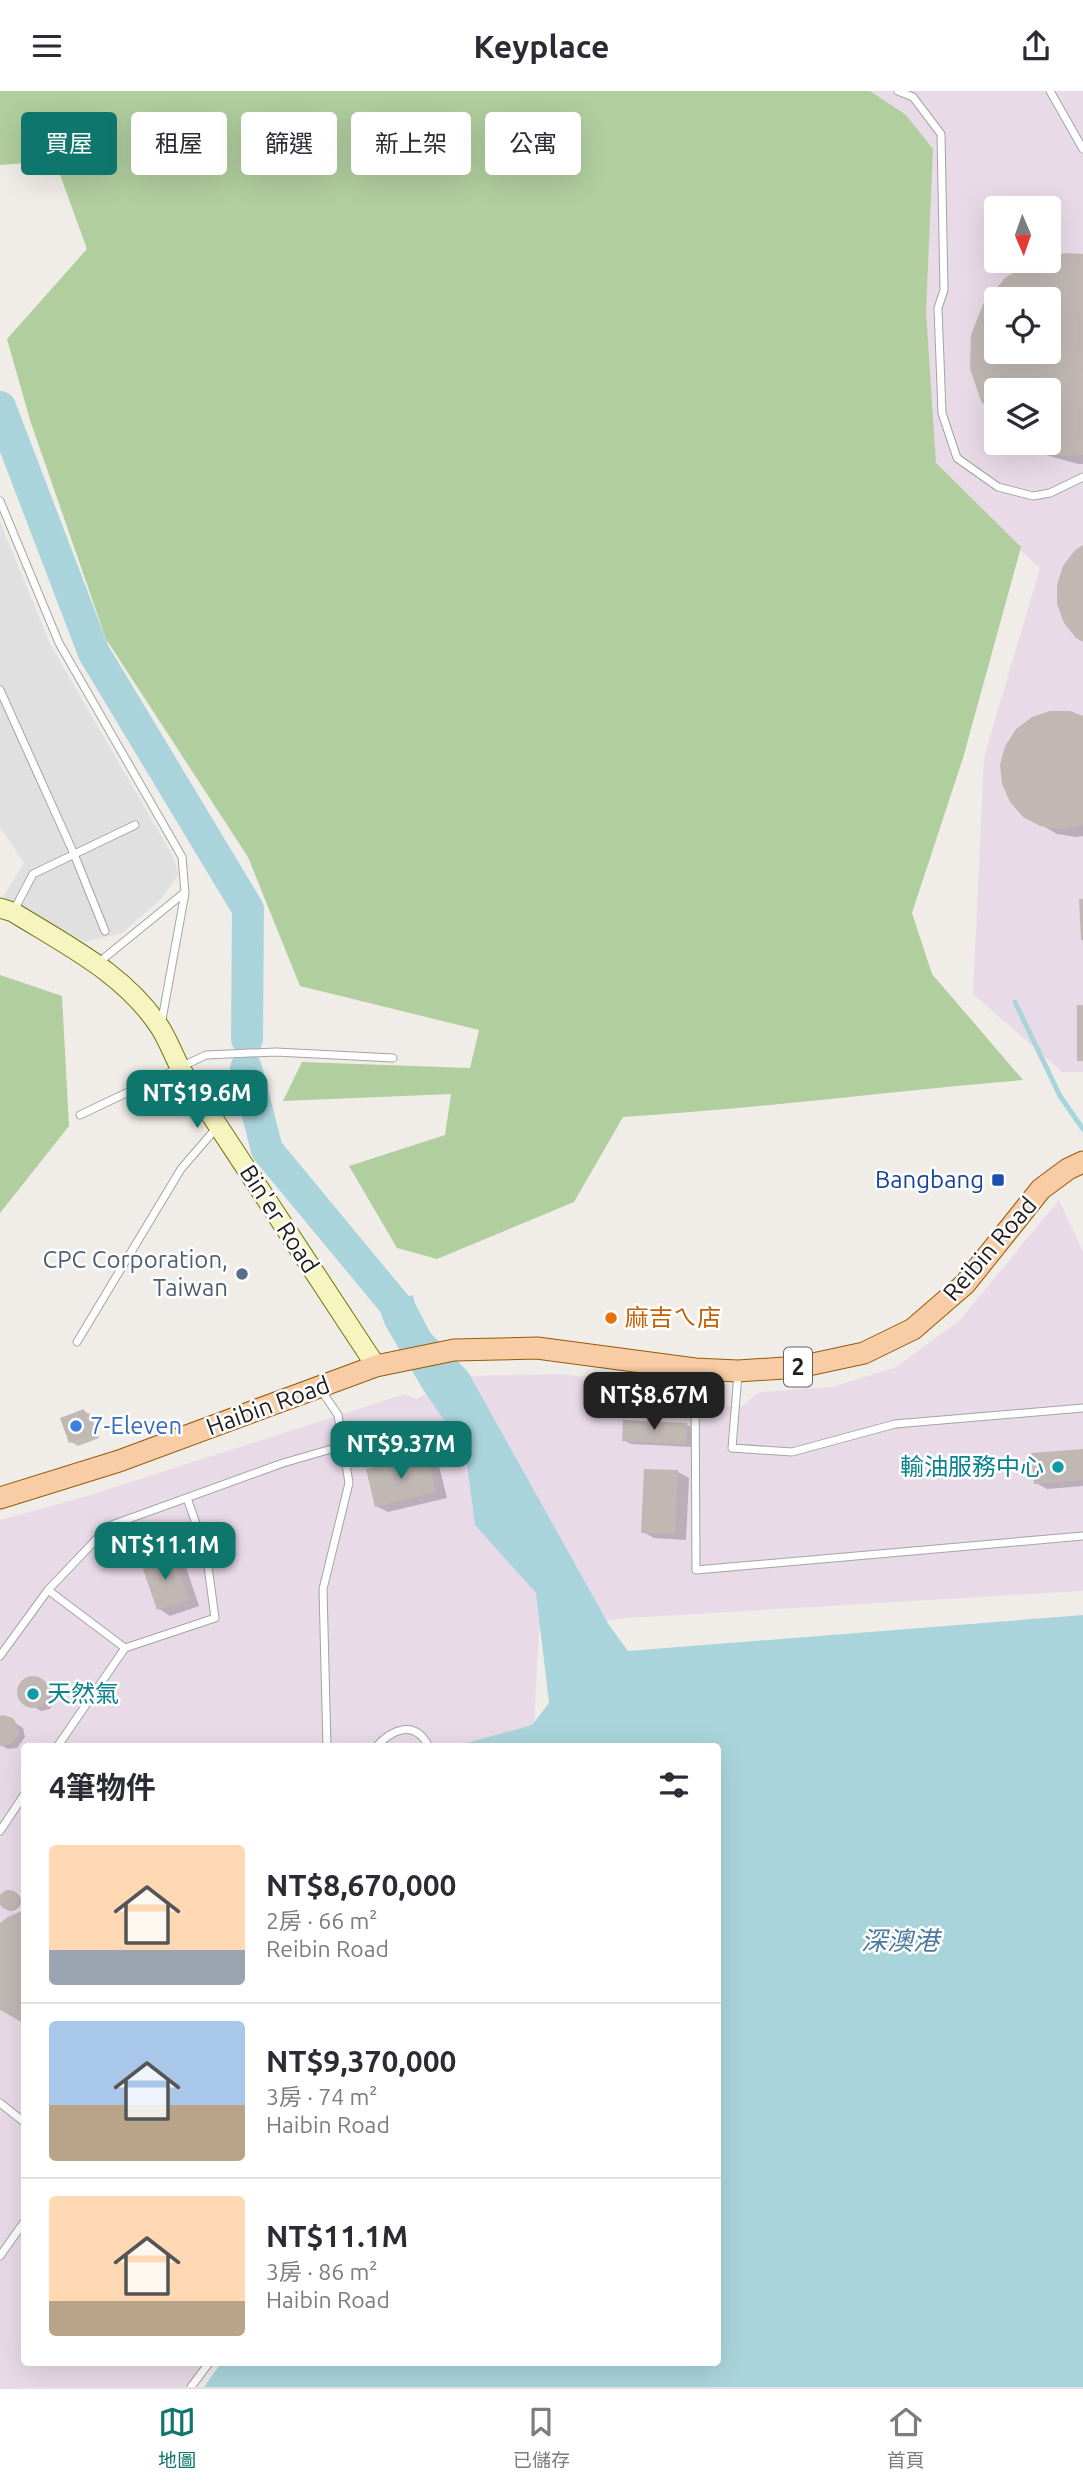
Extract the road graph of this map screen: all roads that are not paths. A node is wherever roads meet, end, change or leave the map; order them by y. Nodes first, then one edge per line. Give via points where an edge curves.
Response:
1 (898, 91) edge
2 (1050, 91) edge
3 (1083, 149) edge
4 (1083, 477) edge
5 (0, 502) edge
6 (0, 690) edge
7 (135, 825) dead end
8 (74, 854) junction
9 (185, 893) junction
10 (6, 910) edge
11 (105, 931) dead end
12 (97, 964) junction
13 (160, 1028) junction
14 (393, 1058) dead end
15 (180, 1068) junction
16 (80, 1115) dead end
17 (218, 1126) junction
18 (1076, 1165) edge
19 (77, 1342) dead end
20 (376, 1366) junction
21 (695, 1369) junction
22 (738, 1371) junction
23 (318, 1387) junction
24 (1083, 1408) edge
25 (342, 1445) junction
26 (0, 1498) edge
27 (187, 1498) junction
28 (1083, 1536) edge
29 (48, 1590) junction
30 (125, 1647) junction
31 (0, 1656) edge
32 (60, 1743) edge
33 (327, 1743) edge
34 (379, 1743) edge
35 (427, 1743) edge
36 (21, 1800) edge
37 (0, 1831) edge
38 (0, 2103) edge
39 (21, 2120) edge
40 (21, 2226) edge
41 (0, 2256) edge
42 (207, 2366) edge
43 (191, 2387) edge

1 - 4 lane via 913,97 941,134 944,290 938,308 942,413 957,458 998,487 1033,496
2 - 3 lane
5 - 9 lane via 59,643 182,857
6 - 8 lane
7 - 8 lane
8 - 10 lane via 33,874
8 - 11 lane
9 - 12 lane
9 - 13 lane
10 - 12 street, Bin'er Road
12 - 13 street, Bin'er Road via 121,982
13 - 15 street, Bin'er Road
14 - 15 lane via 276,1052 206,1055
15 - 16 lane
15 - 17 street, Bin'er Road
17 - 19 lane via 181,1169
17 - 20 street, Bin'er Road
18 - 22 main road, Reibin Road / 2 via 1041,1189 965,1284 913,1329 864,1353 799,1367
20 - 21 main road, Reibin Road / 2 via 454,1350 537,1348
20 - 23 main road, Haibin Road / 2
21 - 22 main road, Reibin Road / 2
21 - 28 lane via 696,1570
22 - 24 lane via 732,1448 792,1452 895,1424
23 - 25 lane via 338,1415
23 - 26 main road, Haibin Road / 2 via 119,1461
25 - 27 lane
25 - 33 lane via 349,1483 323,1589
27 - 29 lane via 109,1526
27 - 30 lane via 206,1552 215,1618
29 - 30 lane
29 - 31 lane
30 - 32 lane
34 - 35 lane via 399,1729 413,1731
36 - 37 lane
38 - 39 lane
40 - 41 lane
42 - 43 lane

